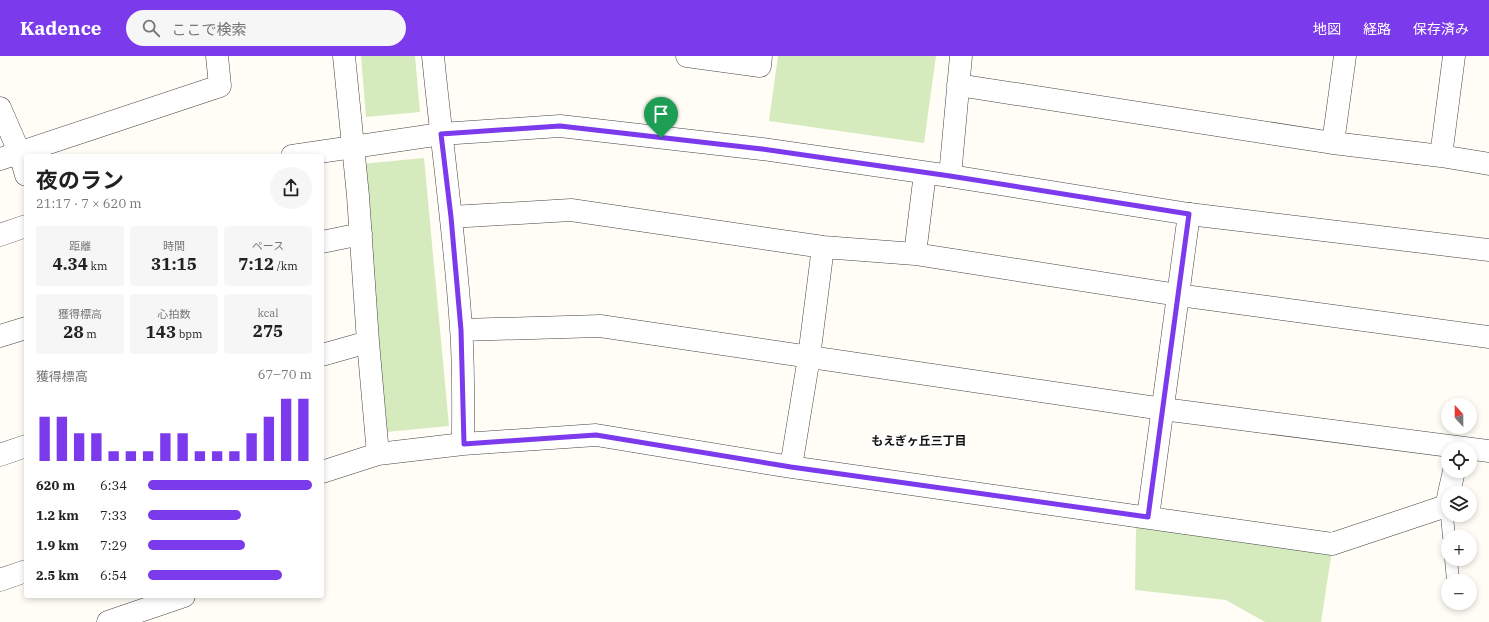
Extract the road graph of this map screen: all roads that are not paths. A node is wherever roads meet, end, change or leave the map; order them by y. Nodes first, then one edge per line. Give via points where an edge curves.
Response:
1 (217, 56) edge
2 (344, 56) edge
3 (433, 56) edge
4 (687, 56) edge
5 (761, 56) edge
6 (961, 56) edge
7 (1345, 56) edge
8 (1454, 56) edge
9 (958, 85) junction
10 (0, 108) edge
11 (441, 134) junction
12 (1333, 143) junction
13 (354, 146) junction
14 (304, 154) edge
15 (1440, 156) junction
16 (10, 157) edge
17 (1489, 164) edge
18 (24, 172) edge
19 (925, 173) junction
20 (950, 176) junction
21 (1189, 214) junction
22 (451, 217) junction
23 (24, 227) edge
24 (361, 234) junction
25 (0, 235) edge
26 (324, 242) edge
27 (823, 247) junction
28 (1489, 250) edge
29 (915, 254) junction
30 (1178, 294) junction
31 (24, 329) edge
32 (461, 330) junction
33 (0, 336) edge
34 (1489, 337) edge
35 (368, 342) junction
36 (324, 355) edge
37 (809, 357) junction
38 (1163, 409) junction
39 (464, 444) junction
40 (1441, 446) edge
41 (24, 447) edge
42 (1477, 450) edge
43 (1489, 451) edge
44 (378, 454) junction
45 (0, 455) edge
46 (791, 467) junction
47 (324, 471) edge
48 (1441, 502) edge
49 (1148, 517) junction
50 (24, 572) edge
51 (0, 580) edge
52 (178, 598) edge
53 (108, 622) edge

1 - 16 street via 220,86
2 - 13 street
3 - 11 street
4 - 5 street via 760,66
6 - 9 street
7 - 12 street
8 - 15 street
9 - 12 street
9 - 20 street
10 - 16 street
11 - 13 street
11 - 19 street via 560,126 762,149
11 - 22 street
12 - 15 street
13 - 14 street
13 - 24 street
15 - 17 street
16 - 18 street
19 - 20 street
19 - 29 street
20 - 21 street
21 - 28 street
21 - 30 street
22 - 27 street via 571,210
22 - 32 street
23 - 25 street
24 - 26 street
24 - 35 street
27 - 29 street
27 - 37 street
29 - 30 street
30 - 34 street
30 - 38 street
31 - 33 street
32 - 37 street via 600,326
32 - 39 street
35 - 36 street
35 - 44 street
37 - 38 street
37 - 46 street
38 - 40 street
38 - 49 street
39 - 44 street
39 - 46 street via 596,435
41 - 45 street
42 - 43 street
44 - 47 street
46 - 49 street
48 - 49 street via 1332,544
50 - 51 street
52 - 53 street

